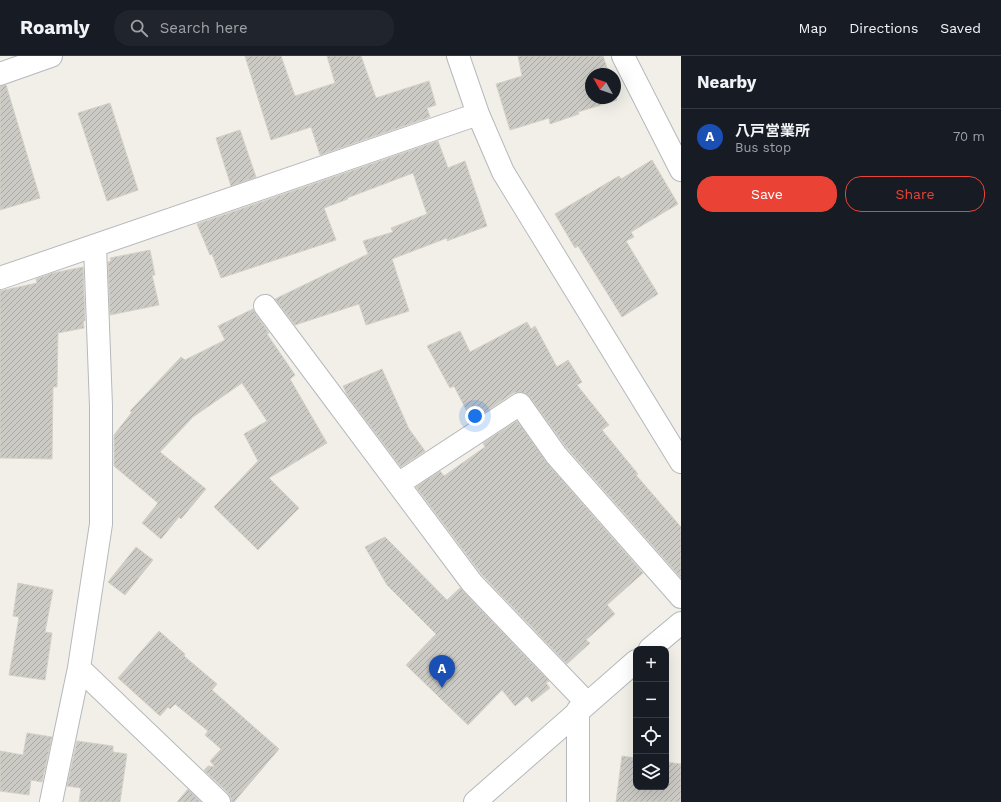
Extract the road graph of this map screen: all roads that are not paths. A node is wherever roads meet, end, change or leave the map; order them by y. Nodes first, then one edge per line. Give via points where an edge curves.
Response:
1 (51, 56) edge
2 (458, 56) edge
3 (623, 56) edge
4 (0, 74) edge
5 (478, 114) junction
6 (681, 170) edge
7 (96, 246) junction
8 (0, 278) edge
9 (265, 306) dead end
10 (681, 462) edge
11 (398, 484) junction
12 (681, 597) edge
13 (681, 622) edge
14 (653, 646) edge
15 (633, 664) edge
16 (80, 668) junction
17 (582, 707) junction
18 (51, 802) edge
19 (219, 802) edge
20 (476, 802) edge
21 (578, 802) edge

1 - 4 street
2 - 5 street
3 - 6 street
5 - 7 street
5 - 10 street via 503,172
7 - 8 street
7 - 16 street via 101,406 101,524
9 - 11 street
11 - 12 street via 520,404 556,455
11 - 17 street via 472,583
13 - 14 street
15 - 17 street
16 - 18 street
16 - 19 street
17 - 20 street
17 - 21 street

